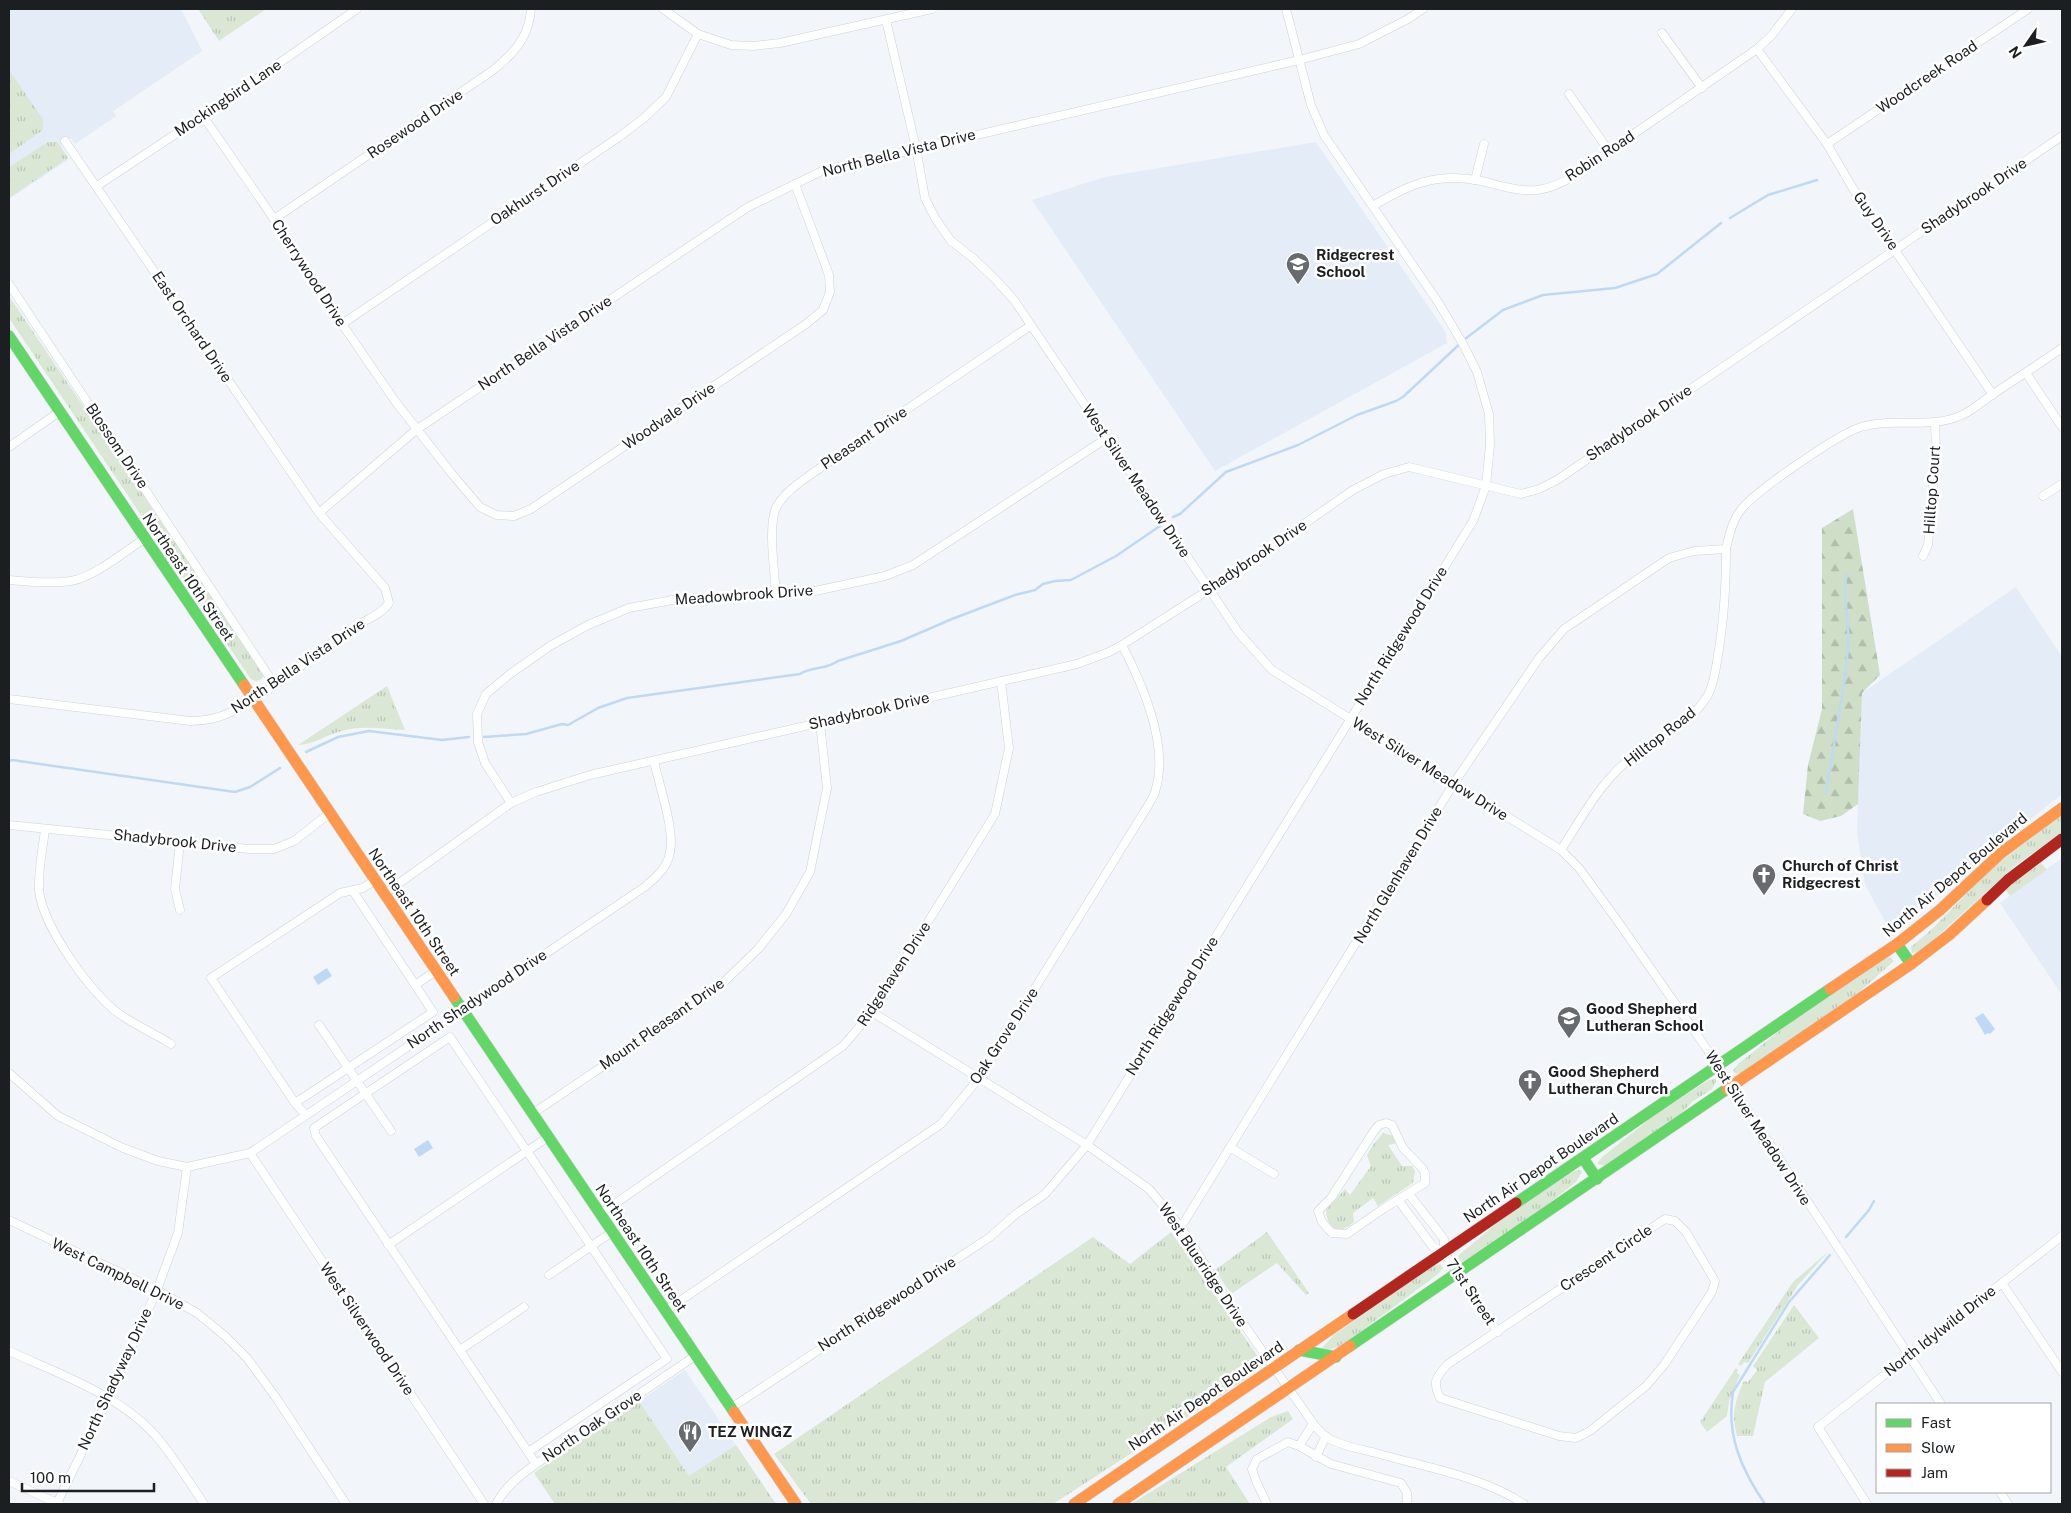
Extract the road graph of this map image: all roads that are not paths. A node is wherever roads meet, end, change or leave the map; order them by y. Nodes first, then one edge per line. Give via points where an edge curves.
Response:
1 (357, 9) edge
2 (531, 9) edge
3 (663, 9) edge
4 (932, 9) edge
5 (1286, 9) edge
6 (1422, 9) edge
7 (1792, 9) edge
8 (2028, 9) edge
9 (886, 20) junction
10 (1662, 33) dead end
11 (698, 34) junction
12 (1757, 49) junction
13 (1299, 60) junction
14 (1702, 88) junction
15 (1569, 94) dead end
16 (203, 116) junction
17 (2062, 136) edge
18 (65, 141) dead end
19 (1484, 144) dead end
20 (1827, 144) junction
21 (916, 148) junction
22 (1609, 151) junction
23 (1475, 180) junction
24 (795, 184) junction
25 (97, 186) junction
26 (1374, 206) junction
27 (274, 219) junction
28 (1895, 249) junction
29 (9, 284) edge
30 (342, 324) junction
31 (1030, 326) junction
32 (9, 336) edge
33 (2062, 348) edge
34 (2026, 373) junction
35 (1993, 395) junction
36 (59, 412) junction
37 (1935, 423) junction
38 (2062, 428) edge
39 (416, 430) junction
40 (1107, 438) junction
41 (9, 447) edge
42 (2062, 484) edge
43 (1486, 486) junction
44 (2044, 496) dead end
45 (319, 513) junction
46 (144, 539) junction
47 (1726, 549) junction
48 (1923, 556) dead end
49 (9, 580) edge
50 (1210, 589) junction
51 (776, 595) junction
52 (1122, 644) junction
53 (1000, 681) junction
54 (274, 684) junction
55 (9, 699) edge
56 (252, 699) junction
57 (1349, 719) junction
58 (820, 723) junction
59 (654, 761) junction
60 (1454, 783) junction
61 (511, 803) junction
62 (2062, 808) edge
63 (330, 813) junction
64 (9, 825) edge
65 (45, 829) junction
66 (2062, 839) edge
67 (180, 842) junction
68 (1561, 850) junction
69 (375, 880) junction
70 (354, 892) junction
71 (384, 894) junction
72 (180, 910) dead end
73 (1898, 944) junction
74 (1912, 964) junction
75 (436, 972) junction
76 (415, 985) junction
77 (462, 1010) junction
78 (872, 1012) junction
79 (319, 1025) dead end
80 (171, 1044) dead end
81 (1717, 1066) junction
82 (348, 1068) junction
83 (9, 1073) edge
84 (980, 1078) junction
85 (357, 1081) junction
86 (1732, 1087) junction
87 (366, 1093) junction
88 (295, 1103) junction
89 (532, 1114) junction
90 (306, 1115) junction
91 (391, 1131) dead end
92 (548, 1137) junction
93 (1087, 1145) junction
94 (1231, 1148) junction
95 (528, 1152) junction
96 (250, 1153) junction
97 (1582, 1158) junction
98 (187, 1167) junction
99 (1274, 1174) dead end
100 (1596, 1179) junction
101 (1409, 1194) junction
102 (1399, 1201) junction
103 (600, 1214) junction
104 (9, 1220) edge
105 (1181, 1227) junction
106 (612, 1232) junction
107 (2062, 1236) edge
108 (388, 1246) junction
109 (592, 1246) junction
110 (1444, 1252) junction
111 (549, 1274) dead end
112 (1458, 1274) junction
113 (2002, 1284) junction
114 (157, 1290) junction
115 (524, 1307) dead end
116 (665, 1311) junction
117 (1498, 1332) junction
118 (460, 1350) junction
119 (1299, 1350) junction
120 (9, 1351) edge
121 (695, 1356) junction
122 (1908, 1356) junction
123 (1336, 1357) junction
124 (1275, 1368) junction
125 (2062, 1372) edge
126 (1289, 1389) junction
127 (108, 1398) junction
128 (1940, 1403) edge
129 (730, 1408) junction
130 (1313, 1424) junction
131 (1326, 1436) junction
132 (1299, 1446) junction
133 (528, 1452) junction
134 (1316, 1457) junction
135 (536, 1464) junction
136 (9, 1481) edge
137 (2001, 1493) edge
138 (58, 1503) edge
139 (1079, 1503) edge
140 (204, 1504) edge
141 (346, 1504) edge
142 (484, 1504) edge
143 (496, 1504) edge
144 (796, 1504) edge
145 (1118, 1504) edge
146 (1267, 1504) edge
147 (1407, 1504) edge
148 (1524, 1504) edge
149 (1867, 1504) edge
150 (2008, 1504) edge

1 - 16 street, Mockingbird Lane
2 - 27 street, Rosewood Drive via 514,53 492,71
3 - 11 street
4 - 9 street
5 - 13 street, North Ridgewood Drive
6 - 13 street, North Bella Vista Drive via 1359,44
7 - 12 street, Robin Road
8 - 20 street, Woodcreek Road
9 - 11 street via 753,46 731,45
9 - 21 street, West Silver Meadow Drive
10 - 14 street
11 - 30 street, Oakhurst Drive via 666,97 644,118
12 - 14 street, Robin Road
12 - 20 street, Guy Drive
13 - 21 street, North Bella Vista Drive
13 - 26 street, North Ridgewood Drive via 1311,105 1324,134
14 - 22 street, Robin Road
15 - 22 street
16 - 25 street, Mockingbird Lane
16 - 27 street, Cherrywood Drive
17 - 28 street, Shadybrook Drive
18 - 25 street, East Orchard Drive
19 - 23 street
20 - 28 street, Guy Drive
21 - 24 street, North Bella Vista Drive via 822,171
21 - 31 street, West Silver Meadow Drive via 925,198 935,218 951,241 974,258 1014,300
22 - 23 street, Robin Road via 1574,176 1538,190
23 - 26 street, Robin Road via 1418,182 1398,190
24 - 39 street, North Bella Vista Drive via 748,207
24 - 39 street, Woodvale Drive via 830,274 830,292 823,310 531,509 514,516 496,516 480,507
25 - 45 street, East Orchard Drive
26 - 43 street, North Ridgewood Drive via 1458,335 1478,372 1490,414
27 - 30 street, Cherrywood Drive
28 - 35 street, Guy Drive
28 - 43 street, Shadybrook Drive via 1557,480 1521,494
29 - 54 street, Blossom Drive
30 - 39 street, Cherrywood Drive
31 - 40 street, West Silver Meadow Drive
31 - 51 street, Pleasant Drive via 791,490 776,507 772,524
32 - 36 main road, Northeast 10th Street
33 - 34 street
34 - 35 street
34 - 38 street
35 - 37 street via 1962,415
36 - 41 street
36 - 46 main road, Northeast 10th Street
37 - 47 street via 1884,423 1860,427 1841,437 1751,499 1733,523
37 - 48 street, Hilltop Court via 1936,452 1928,545
39 - 45 street, North Bella Vista Drive
40 - 50 street, West Silver Meadow Drive
40 - 51 street, Meadowbrook Drive via 913,565 885,576 815,591
42 - 44 street
43 - 50 street, Shadybrook Drive via 1409,467 1384,474 1353,490
43 - 57 street, North Ridgewood Drive via 1473,521
45 - 54 street, North Bella Vista Drive via 385,588 389,603 381,612 358,624
46 - 49 street via 72,581
46 - 56 main road, Northeast 10th Street
47 - 60 street, North Glenhaven Drive via 1669,558 1564,629 1530,670
47 - 68 street, Hilltop Road via 1722,630 1716,671 1708,695 1693,715 1648,746 1604,784
50 - 52 street, Shadybrook Drive
50 - 57 street, West Silver Meadow Drive via 1238,632 1272,670
51 - 61 street, Meadowbrook Drive via 678,599 629,608 588,625 510,674 486,694 477,714 478,742 484,763
52 - 53 street, Shadybrook Drive via 1077,664
52 - 84 street, Oak Grove Drive via 1139,677 1159,747 1154,792
53 - 58 street, Shadybrook Drive
53 - 78 street, Ridgehaven Drive via 1009,748 995,814
54 - 56 street, North Bella Vista Drive
55 - 56 street, North Bella Vista Drive via 205,721
56 - 63 main road, Northeast 10th Street
57 - 60 street, West Silver Meadow Drive
57 - 93 street, North Ridgewood Drive
58 - 59 street, Shadybrook Drive
58 - 89 street, Mount Pleasant Drive via 827,788 810,872 786,914 758,949 725,981
59 - 61 street, Shadybrook Drive via 590,775
59 - 77 street, North Shadywood Drive via 671,836 670,853 663,870 646,886
60 - 68 street, West Silver Meadow Drive
60 - 94 street, North Glenhaven Drive
61 - 71 street, Shadybrook Drive
62 - 73 main road, North Air Depot Boulevard via 2002,852
63 - 67 street, Shadybrook Drive via 294,841 274,850
63 - 69 main road, Northeast 10th Street
64 - 65 street, Shadybrook Drive
65 - 67 street, Shadybrook Drive
65 - 80 street via 39,888 42,906 52,928 99,996 120,1015
66 - 74 main road via 2008,880 1949,935
67 - 72 street via 175,889
68 - 81 street, West Silver Meadow Drive via 1579,868 1619,923
69 - 70 street
69 - 71 main road, Northeast 10th Street
70 - 76 street
70 - 88 street via 340,893 211,978
71 - 75 main road, Northeast 10th Street
73 - 74 main road
73 - 81 main road, North Air Depot Boulevard
74 - 86 main road
75 - 76 street
75 - 77 main road, Northeast 10th Street
76 - 82 street via 433,1012
77 - 85 street, North Shadywood Drive
77 - 89 main road, Northeast 10th Street
78 - 84 street, West Blueridge Drive
78 - 103 street, Ridgehaven Drive via 843,1046
79 - 82 street
81 - 86 street, West Silver Meadow Drive
81 - 97 main road, North Air Depot Boulevard
82 - 85 street
82 - 88 street
83 - 98 street via 58,1116 123,1148 158,1161
84 - 93 street, West Blueridge Drive
84 - 116 street, Oak Grove Drive via 941,1124
85 - 87 street
85 - 90 street, North Shadywood Drive
86 - 100 main road
86 - 122 street, West Silver Meadow Drive
87 - 91 street
87 - 95 street via 450,1037
87 - 108 street via 314,1128 316,1136
88 - 90 street
89 - 92 main road, Northeast 10th Street
90 - 96 street, North Shadywood Drive
92 - 95 street
92 - 103 main road, Northeast 10th Street
93 - 105 street, West Blueridge Drive via 1149,1189
93 - 129 street, North Ridgewood Drive via 1045,1194 990,1236
94 - 99 street
94 - 105 street, North Glenhaven Drive
95 - 108 street
95 - 109 street
96 - 98 street, North Shadywood Drive
96 - 142 street, West Silverwood Drive
97 - 100 main road
97 - 110 main road, North Air Depot Boulevard
98 - 114 street, North Shadyway Drive via 178,1233
100 - 112 main road
101 - 102 street
101 - 102 street via 1425,1183 1425,1173 1403,1148 1392,1125 1386,1123 1374,1131 1318,1215 1332,1233 1347,1234
101 - 110 street via 1444,1239
102 - 110 street via 1433,1247
103 - 106 main road, Northeast 10th Street
104 - 114 street, West Campbell Drive
105 - 124 street, West Blueridge Drive
106 - 109 street
106 - 116 main road, Northeast 10th Street
107 - 113 street, North Idylwild Drive
108 - 118 street
109 - 111 street
109 - 133 street via 667,1358
110 - 112 street, 71st Street
110 - 119 main road, North Air Depot Boulevard
112 - 117 street, 71st Street
112 - 123 main road
113 - 122 street, North Idylwild Drive
113 - 125 street
114 - 127 street, North Shadyway Drive
114 - 141 street, West Campbell Drive via 197,1313 247,1358
115 - 118 street
116 - 121 main road, Northeast 10th Street
117 - 117 street, Crescent Circle via 1665,1219 1675,1221 1686,1232 1715,1281 1700,1312 1646,1386 1590,1431 1576,1438 1559,1436 1440,1398 1435,1387 1438,1375 1448,1364
118 - 133 street
119 - 123 main road
119 - 124 main road, North Air Depot Boulevard
120 - 127 street
121 - 129 main road, Northeast 10th Street
121 - 135 street, North Oak Grove
122 - 128 street, West Silver Meadow Drive
122 - 149 street, North Idylwild Drive via 1818,1427
123 - 126 main road
124 - 126 street, West Blueridge Drive
124 - 139 main road, North Air Depot Boulevard
126 - 130 street, West Blueridge Drive
126 - 145 main road
127 - 138 street, North Shadyway Drive
127 - 140 street via 159,1439
129 - 144 main road, Northeast 10th Street
130 - 131 street, West Blueridge Drive
130 - 132 street
131 - 134 street
131 - 148 street, West Blueridge Drive via 1480,1483
132 - 134 street
132 - 146 street via 1288,1442 1257,1459 1252,1469
133 - 135 street
134 - 147 street via 1401,1483 1407,1493
135 - 143 street, North Oak Grove via 517,1478 500,1495
136 - 138 street
137 - 150 street

